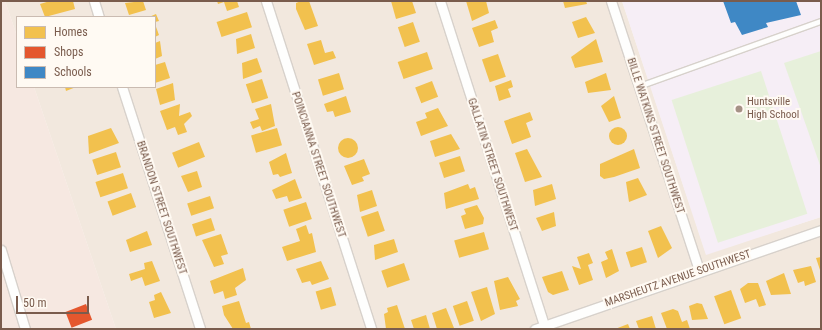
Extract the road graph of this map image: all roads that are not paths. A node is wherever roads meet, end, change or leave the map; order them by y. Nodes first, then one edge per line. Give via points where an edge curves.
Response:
1 (94, 1) edge
2 (266, 1) edge
3 (440, 1) edge
4 (611, 1) edge
5 (99, 16) edge
6 (821, 21) edge
7 (638, 86) junction
8 (122, 88) edge
9 (821, 230) edge
10 (1, 250) edge
11 (699, 271) junction
12 (545, 328) edge
13 (25, 329) edge
14 (200, 329) edge
15 (371, 329) edge
16 (535, 329) edge

1 - 5 street
2 - 15 street, POINCIANNA STREET SOUTHWEST
3 - 12 street, GALLATIN STREET SOUTHWEST
4 - 7 street, BILLE WATKINS STREET SOUTHWEST
6 - 7 lane
7 - 11 street, BILLE WATKINS STREET SOUTHWEST
8 - 14 street, BRANDON STREET SOUTHWEST
9 - 11 street, MARSHEUTZ AVENUE SOUTHWEST
10 - 13 street
11 - 12 street, MARSHEUTZ AVENUE SOUTHWEST
12 - 16 street, MARSHEUTZ AVENUE SOUTHWEST

